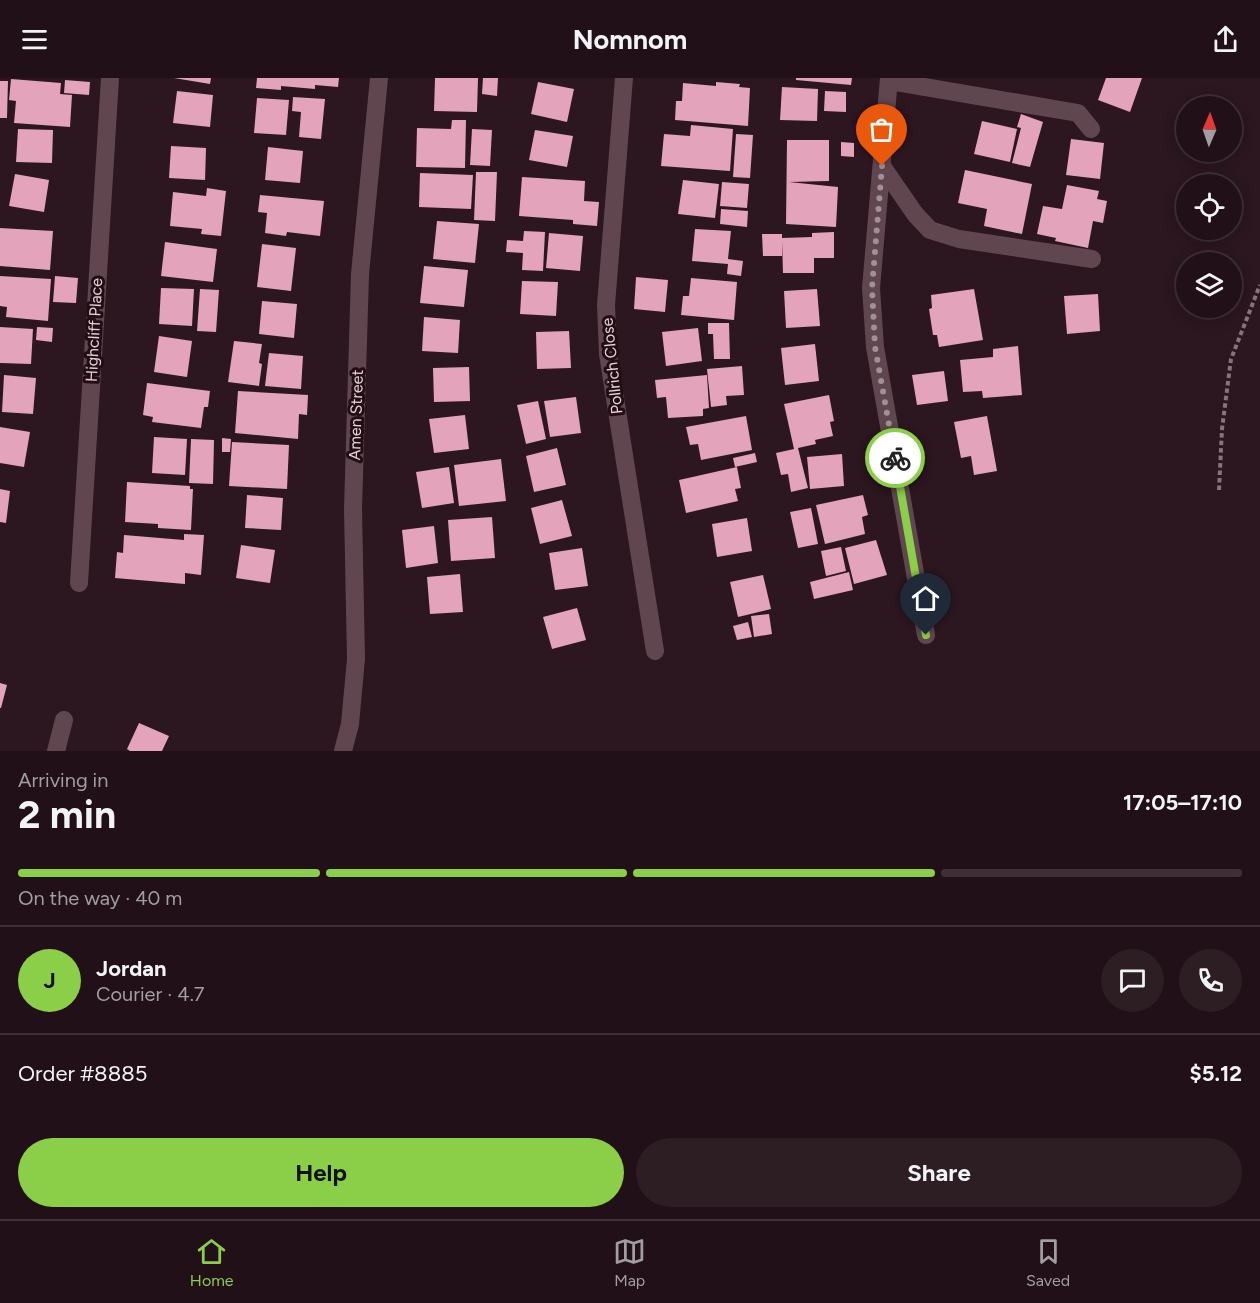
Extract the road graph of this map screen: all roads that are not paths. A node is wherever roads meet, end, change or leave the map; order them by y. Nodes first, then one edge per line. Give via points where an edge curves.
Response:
1 (110, 78) edge
2 (379, 78) edge
3 (624, 78) edge
4 (889, 79) edge
5 (1091, 129) dead end
6 (882, 166) junction
7 (1092, 260) dead end
8 (79, 583) dead end
9 (926, 635) dead end
10 (655, 651) dead end
11 (64, 720) dead end
12 (56, 751) edge
13 (343, 751) edge

1 - 8 street, Highcliff Place
2 - 13 street, Amen Street via 360,274 353,509 356,658 350,724
3 - 10 street, Pollrich Close via 606,305 608,354
4 - 5 street via 1078,113
4 - 6 street
6 - 7 street via 930,230 959,239
6 - 9 street via 872,288 875,347
11 - 12 street

